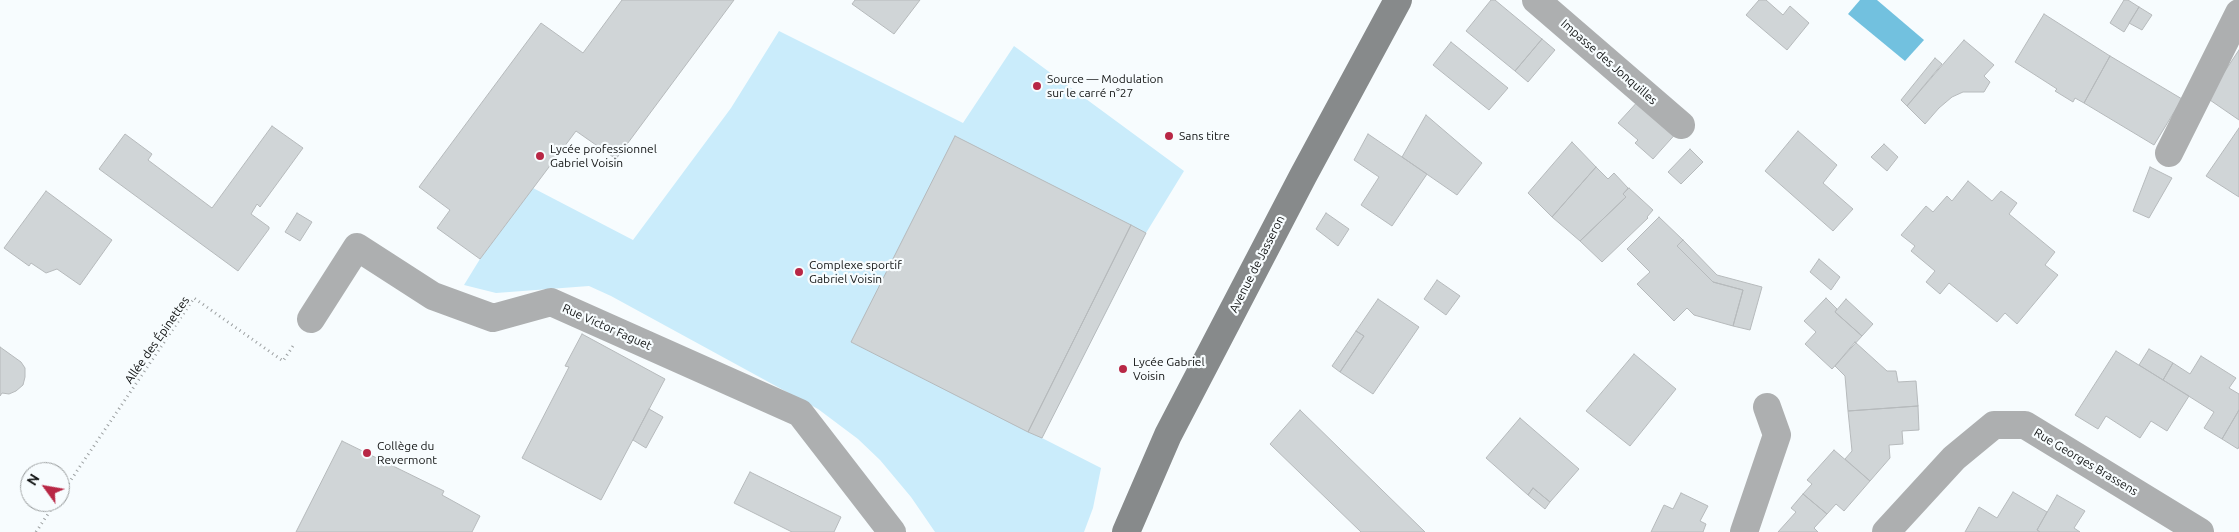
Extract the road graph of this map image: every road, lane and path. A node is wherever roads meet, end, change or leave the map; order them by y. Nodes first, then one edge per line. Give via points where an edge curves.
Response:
1 (1398, 0) edge
2 (1536, 0) edge
3 (2239, 12) edge
4 (1681, 125) dead end
5 (2170, 153) dead end
6 (311, 319) joint
7 (1767, 407) dead end
8 (70, 481) edge
9 (49, 512) edge
10 (36, 532) edge
11 (892, 532) edge
12 (1126, 532) edge
13 (1744, 532) edge
14 (1886, 532) edge
15 (2200, 532) edge

1 - 12 main road, Avenue de Jasseron via 1168,435
2 - 4 street, Impasse des Jonquilles
3 - 5 street
6 - 8 path, Allée des Épinettes via 283,361 194,298
6 - 11 street, Rue Victor Faguet via 357,246 433,296 493,318 551,302 800,413
7 - 13 street via 1777,434
9 - 10 path
14 - 15 street, Rue Georges Brassens via 1954,458 1994,425 2025,425

